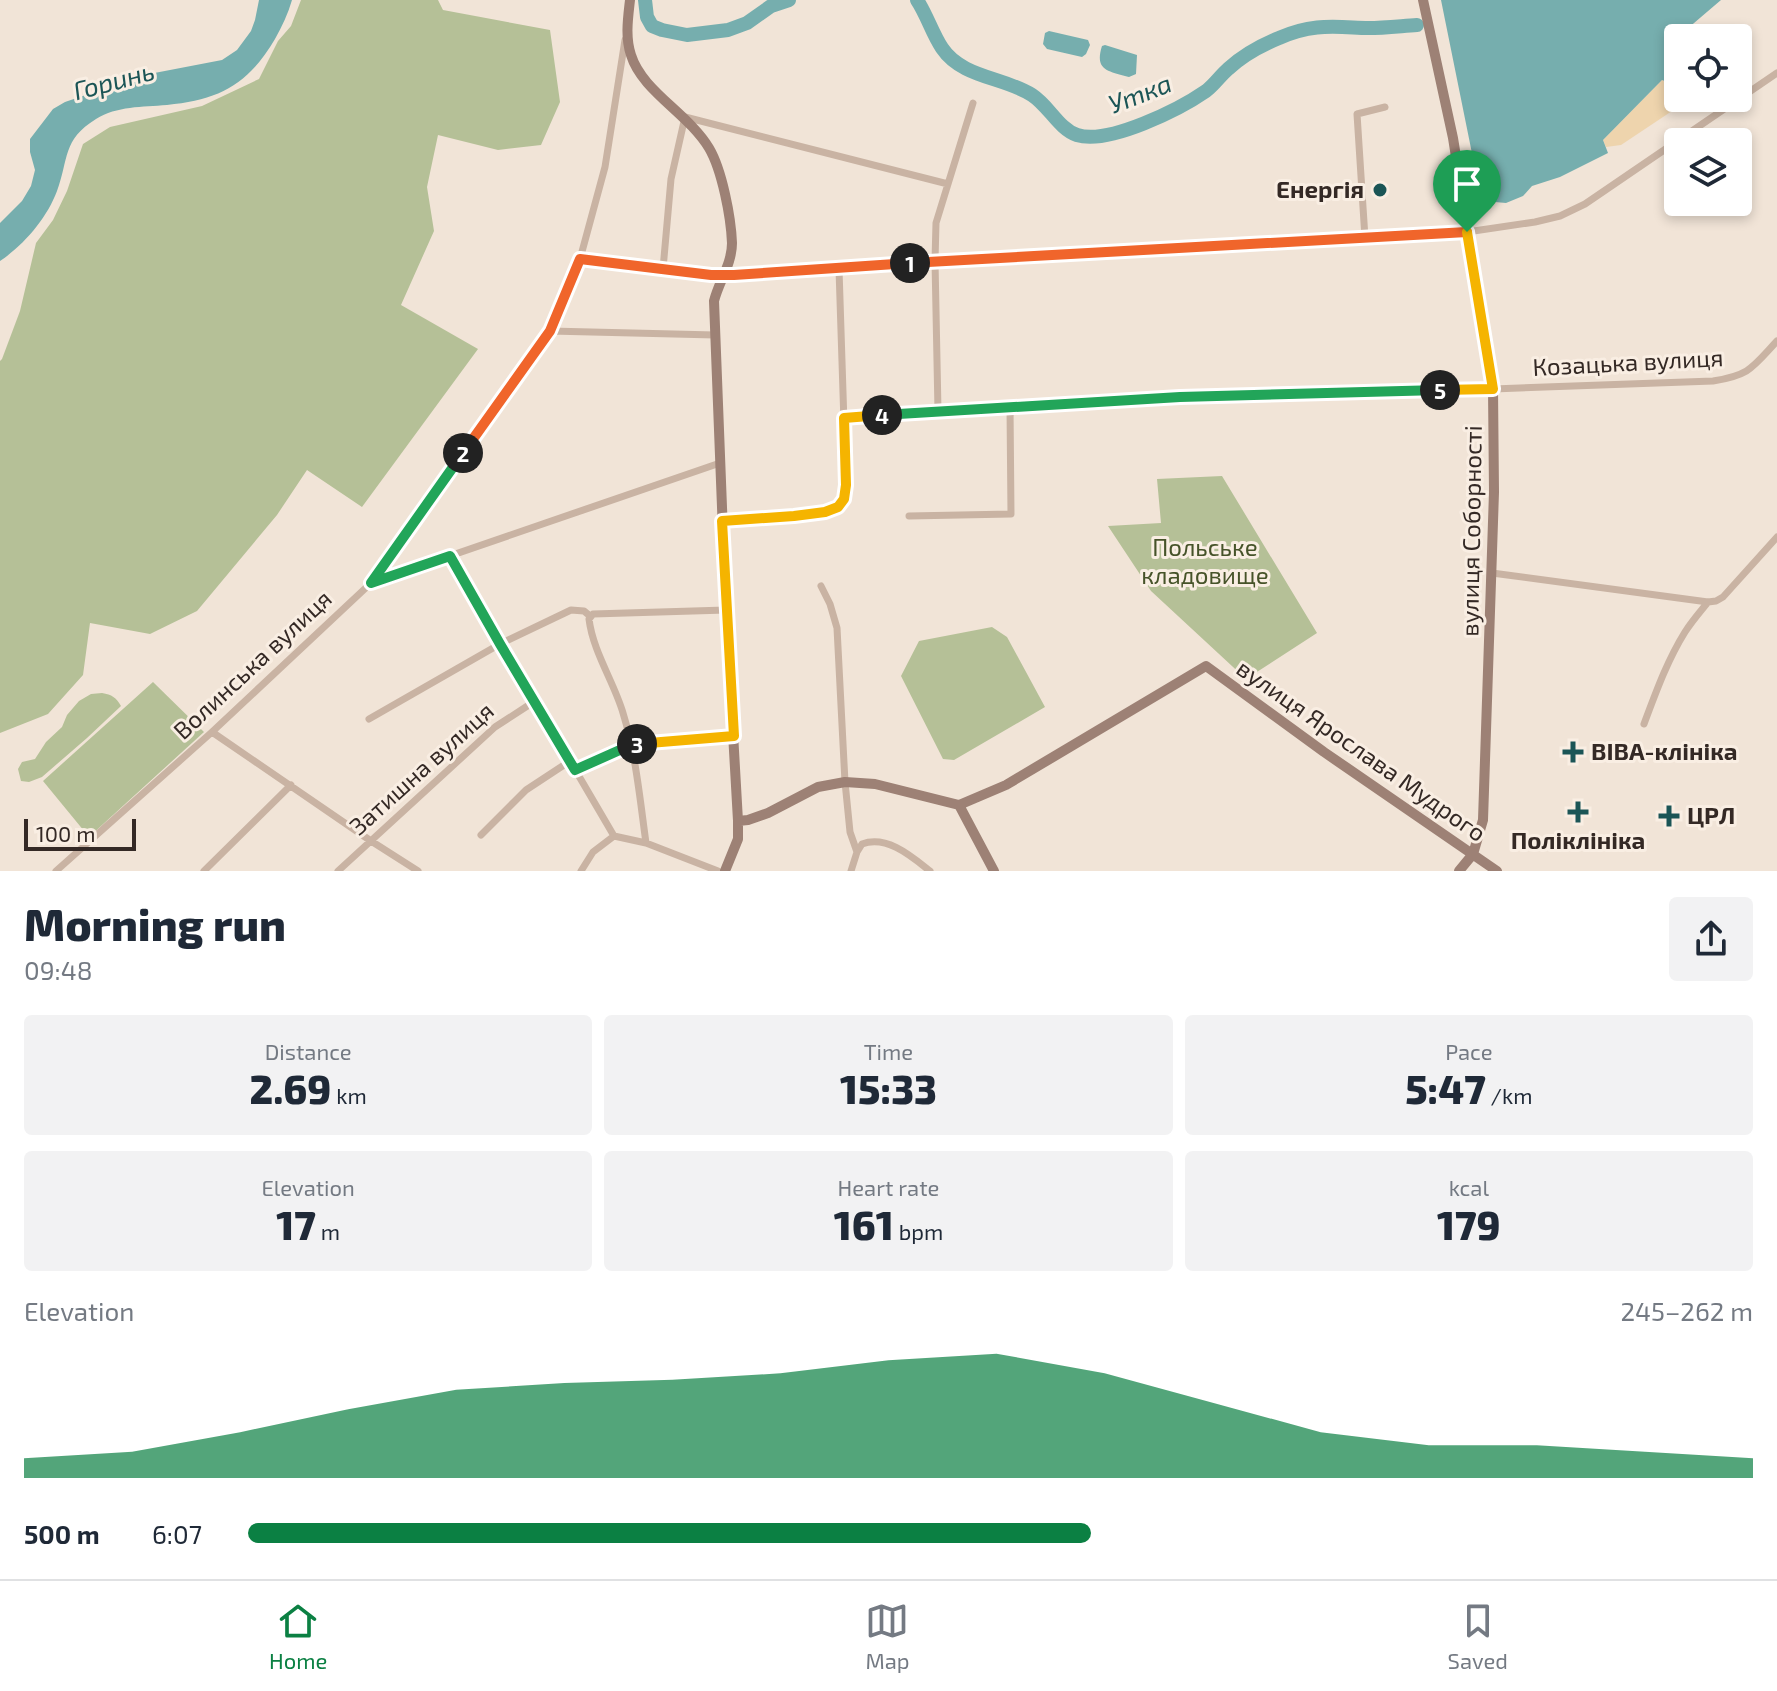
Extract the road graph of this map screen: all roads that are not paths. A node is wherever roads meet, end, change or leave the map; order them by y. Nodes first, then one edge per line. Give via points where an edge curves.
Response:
1 (630, 0) edge
2 (1423, 0) edge
3 (627, 29) junction
4 (1777, 73) edge
5 (973, 103) dead end
6 (1385, 107) dead end
7 (685, 117) junction
8 (948, 184) junction
9 (1467, 232) junction
10 (1365, 238) junction
11 (580, 259) junction
12 (935, 261) junction
13 (663, 269) junction
14 (839, 269) junction
15 (724, 275) junction
16 (550, 331) junction
17 (715, 335) junction
18 (1777, 341) edge
19 (1493, 389) junction
20 (1010, 407) junction
21 (938, 411) junction
22 (844, 418) junction
23 (720, 463) junction
24 (909, 516) dead end
25 (722, 521) junction
26 (1777, 537) edge
27 (450, 556) junction
28 (1492, 573) junction
29 (371, 583) junction
30 (821, 586) dead end
31 (1708, 602) junction
32 (726, 610) junction
33 (590, 616) junction
34 (500, 644) junction
35 (535, 701) junction
36 (369, 719) dead end
37 (1644, 724) dead end
38 (212, 732) junction
39 (734, 736) junction
40 (631, 745) junction
41 (570, 761) junction
42 (575, 770) junction
43 (845, 782) junction
44 (291, 785) junction
45 (959, 805) junction
46 (738, 807) junction
47 (768, 813) junction
48 (738, 821) junction
49 (481, 835) dead end
50 (614, 836) junction
51 (738, 839) junction
52 (371, 841) junction
53 (646, 843) junction
54 (857, 852) junction
55 (1473, 854) junction
56 (56, 871) edge
57 (204, 871) edge
58 (338, 871) edge
59 (418, 871) edge
60 (581, 871) edge
61 (718, 871) edge
62 (725, 871) edge
63 (851, 871) edge
64 (930, 871) edge
65 (994, 871) edge
66 (1459, 871) edge
67 (1497, 871) edge

1 - 3 main road
2 - 9 main road, вулиця Соборності
3 - 7 main road via 630,54 640,74
3 - 11 street, Волинська вулиця via 605,167
4 - 9 street via 1585,204 1535,222
5 - 8 street
6 - 10 street via 1357,114
7 - 8 street
7 - 13 street via 671,179
7 - 15 main road via 709,149 726,195 732,243
8 - 12 street via 936,223
9 - 10 street
9 - 19 main road, вулиця Соборності
10 - 12 street
11 - 13 street
11 - 16 street, Волинська вулиця
12 - 14 street
12 - 21 street
13 - 15 street
14 - 15 street
14 - 22 street
15 - 17 main road via 714,301
16 - 17 street
16 - 29 street, Волинська вулиця
17 - 23 main road
18 - 19 street, Козацька вулиця via 1751,369 1713,381
19 - 20 street, Козацька вулиця
19 - 28 main road, вулиця Соборності
20 - 21 street, Козацька вулиця
20 - 24 street via 1011,514
21 - 22 street, Козацька вулиця
22 - 25 street via 846,485 838,507
23 - 25 main road
23 - 27 street
25 - 32 main road
26 - 31 street via 1723,597
27 - 29 street
27 - 34 street
28 - 31 street
28 - 55 main road, вулиця Соборності via 1483,820
29 - 38 street, Волинська вулиця
30 - 43 street via 837,628
31 - 37 street via 1676,649
32 - 33 street
32 - 39 main road
33 - 34 street via 571,610
33 - 40 street
34 - 35 street
34 - 36 street
35 - 41 street
35 - 52 street, Затишна вулиця via 495,727
38 - 44 street
38 - 56 street, Волинська вулиця
39 - 40 street
39 - 46 main road
40 - 42 street
40 - 53 street
41 - 42 street
41 - 49 street via 526,790
42 - 50 street
43 - 45 main road
43 - 47 main road via 818,787
43 - 54 street
44 - 52 street
44 - 57 street
45 - 55 main road, вулиця Ярослава Мудрого via 1006,785 1206,666
45 - 65 main road
46 - 47 main road via 750,814
46 - 48 main road
47 - 48 main road
47 - 51 main road
48 - 51 main road
50 - 53 street
50 - 60 street via 593,852
51 - 62 main road
52 - 58 street, Затишна вулиця
52 - 59 street
53 - 61 street
54 - 63 street
54 - 64 street via 870,841 890,844
55 - 66 main road, вулиця Соборності
55 - 67 main road, вулиця Ярослава Мудрого

